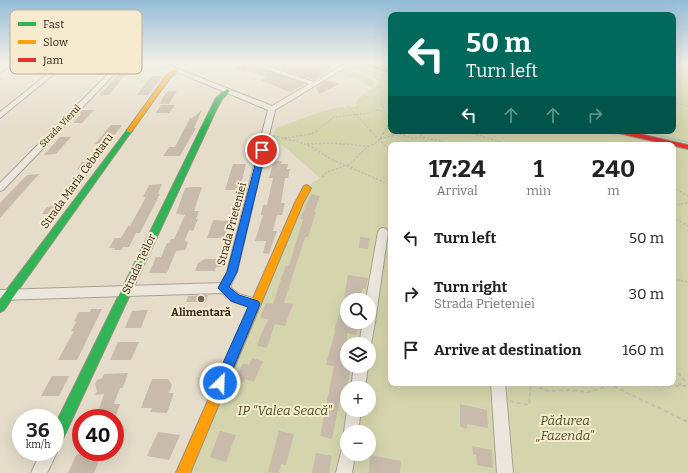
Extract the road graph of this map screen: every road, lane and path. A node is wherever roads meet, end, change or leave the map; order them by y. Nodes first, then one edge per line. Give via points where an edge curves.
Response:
1 (36, 86) edge
2 (99, 86) edge
3 (161, 86) edge
4 (214, 86) edge
5 (311, 86) edge
6 (379, 86) edge
7 (226, 91) junction
8 (382, 92) junction
9 (388, 95) edge
10 (676, 104) edge
11 (348, 106) dead end
12 (688, 106) edge
13 (272, 109) junction
14 (384, 111) junction
15 (354, 114) junction
16 (0, 116) edge
17 (388, 117) edge
18 (388, 127) edge
19 (420, 134) edge
20 (474, 134) edge
21 (631, 134) edge
22 (266, 136) junction
23 (423, 137) junction
24 (282, 138) junction
25 (380, 140) junction
26 (426, 142) edge
27 (444, 142) edge
28 (501, 142) edge
29 (666, 142) edge
30 (305, 144) junction
31 (676, 144) edge
32 (368, 146) junction
33 (688, 147) edge
34 (388, 149) edge
35 (346, 165) junction
36 (323, 177) dead end
37 (388, 185) edge
38 (0, 188) edge
39 (307, 188) dead end
40 (676, 189) edge
41 (688, 196) edge
42 (688, 203) edge
43 (676, 205) edge
44 (676, 219) edge
45 (688, 226) edge
46 (383, 232) dead end
47 (676, 280) edge
48 (688, 282) edge
49 (224, 288) junction
50 (126, 292) junction
51 (373, 293) edge
52 (4, 295) edge
53 (255, 304) junction
54 (0, 307) edge
55 (676, 371) edge
56 (676, 382) edge
57 (688, 385) edge
58 (498, 386) edge
59 (531, 386) edge
60 (536, 386) edge
61 (607, 386) edge
62 (612, 386) edge
63 (676, 386) edge
64 (681, 386) junction
65 (499, 399) junction
66 (64, 421) edge
67 (688, 422) edge
68 (45, 461) edge
69 (346, 461) edge
70 (39, 473) edge
71 (183, 473) edge
72 (344, 473) edge
73 (506, 473) edge

1 - 16 street
2 - 38 street, Strada Vierul
3 - 52 main road, Strada Maria Cebotaru
4 - 7 street
5 - 13 street
6 - 8 path
7 - 13 street
7 - 50 main road, Strada Teilor via 213,110
8 - 9 path
8 - 14 path via 381,103
10 - 12 path
11 - 15 path
13 - 22 street, Strada Prieteniei
14 - 15 path
14 - 17 path
15 - 24 path via 334,117 311,134
15 - 25 path
18 - 25 path
19 - 23 path
20 - 28 path
21 - 29 main road
22 - 24 path
22 - 49 street, Strada Prieteniei via 232,272
23 - 25 path via 413,138 399,134
23 - 26 path
23 - 27 path
24 - 30 path
25 - 32 path
25 - 34 path
30 - 32 path
30 - 35 path
31 - 33 main road
32 - 35 path
35 - 36 path via 327,172
35 - 37 path
39 - 53 main road
40 - 41 path
42 - 43 path
44 - 45 path
46 - 51 street
47 - 48 path
49 - 50 street
49 - 53 street via 235,298
50 - 52 street
50 - 66 main road, Strada Teilor
52 - 54 main road, Strada Maria Cebotaru
53 - 71 main road
55 - 57 path
56 - 64 path
57 - 64 path
58 - 65 street
59 - 65 path via 529,405
60 - 61 path via 548,391 588,392
62 - 67 path
63 - 64 path
65 - 73 street
68 - 70 street
69 - 72 street

